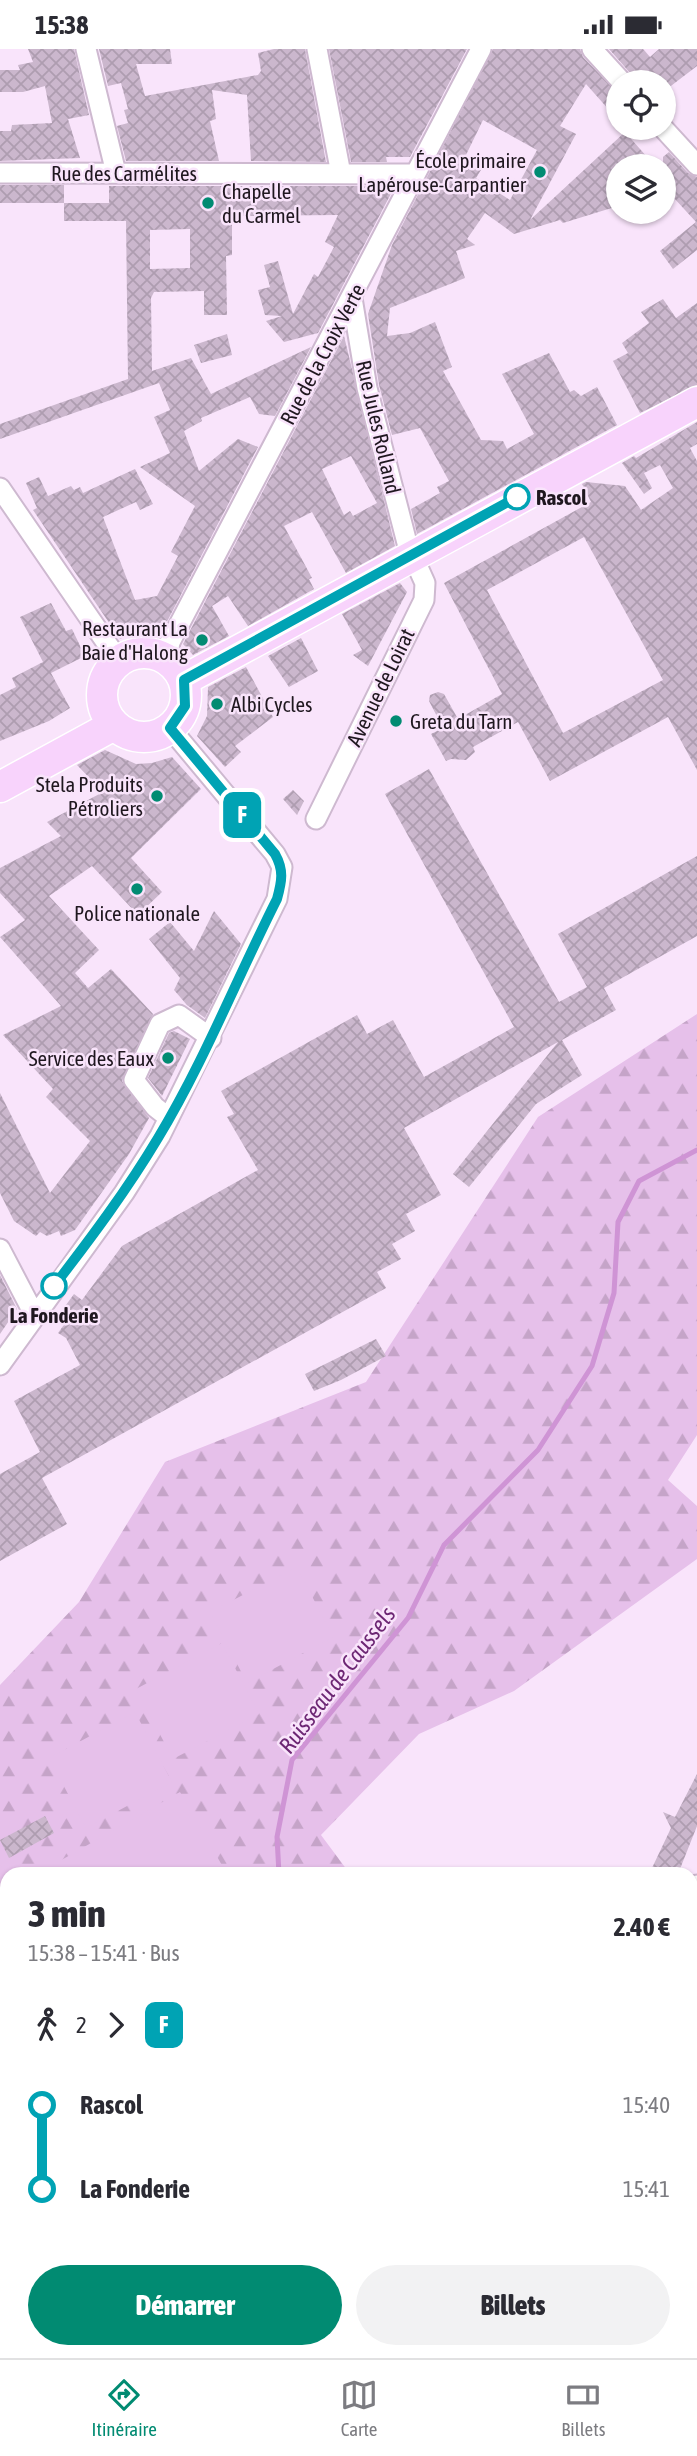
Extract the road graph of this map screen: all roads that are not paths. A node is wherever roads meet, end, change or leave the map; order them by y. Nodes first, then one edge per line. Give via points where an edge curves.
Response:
1 (86, 49) edge
2 (317, 49) edge
3 (481, 49) edge
4 (592, 49) edge
5 (611, 70) edge
6 (674, 140) edge
7 (697, 165) edge
8 (0, 173) edge
9 (116, 173) junction
10 (341, 174) junction
11 (415, 174) junction
12 (352, 298) junction
13 (697, 402) edge
14 (0, 488) edge
15 (412, 554) junction
16 (119, 661) junction
17 (175, 670) junction
18 (109, 716) junction
19 (170, 728) junction
20 (0, 763) edge
21 (0, 787) edge
22 (316, 819) dead end
23 (211, 1038) junction
24 (169, 1118) junction
25 (0, 1249) edge
26 (34, 1314) junction
27 (0, 1364) edge

1 - 9 street
2 - 10 street
3 - 11 street, Rue de la Croix Verte
4 - 5 street
6 - 7 street
8 - 9 street, Rue des Carmélites
9 - 10 street, Rue des Carmélites
10 - 11 street, Rue des Carmélites
11 - 12 street, Rue de la Croix Verte
12 - 15 street, Rue Jules Rolland via 367,388
12 - 17 street, Rue de la Croix Verte via 170,642
13 - 15 main road
14 - 16 street
15 - 17 main road
15 - 22 street, Avenue de Loirat via 425,583 424,600
16 - 17 main road via 143,653
16 - 18 main road via 104,681
17 - 19 main road via 185,706
18 - 19 main road via 135,736 147,737
18 - 20 main road
18 - 21 main road
19 - 23 street via 282,867 277,899
23 - 24 street
23 - 24 street via 179,1015 160,1024 134,1080
24 - 26 street via 124,1193
25 - 26 street
26 - 27 street

